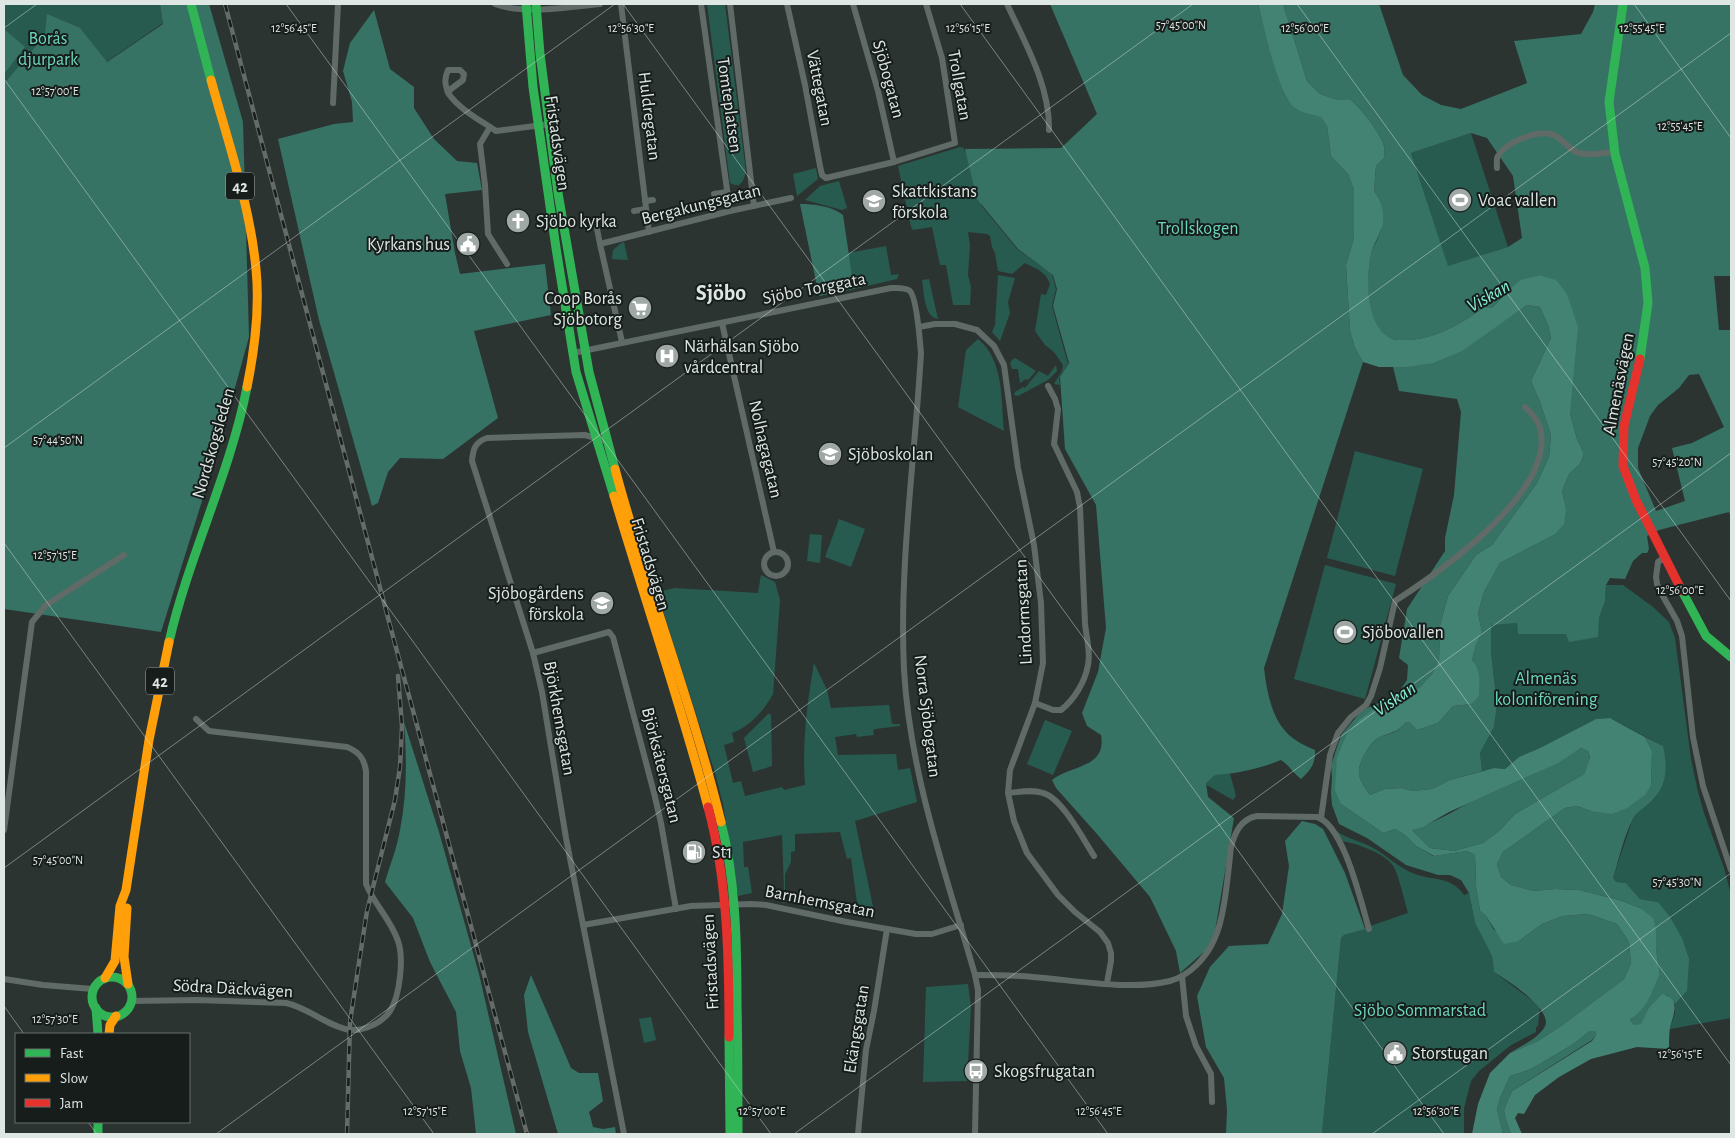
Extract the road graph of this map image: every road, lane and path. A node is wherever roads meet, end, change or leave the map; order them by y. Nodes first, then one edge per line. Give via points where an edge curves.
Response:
1 (191, 4) edge
2 (338, 4) edge
3 (495, 4) edge
4 (600, 4) edge
5 (621, 4) edge
6 (701, 4) edge
7 (730, 4) edge
8 (788, 4) edge
9 (853, 4) edge
10 (926, 4) edge
11 (1007, 4) edge
12 (1623, 4) edge
13 (531, 6) edge
14 (448, 93) dead end
15 (333, 103) dead end
16 (550, 124) junction
17 (539, 126) junction
18 (490, 127) junction
19 (1049, 130) dead end
20 (1614, 151) junction
21 (894, 162) junction
22 (1497, 168) dead end
23 (727, 192) junction
24 (714, 194) dead end
25 (791, 198) dead end
26 (653, 200) dead end
27 (645, 201) junction
28 (754, 206) junction
29 (646, 209) junction
30 (634, 211) dead end
31 (730, 211) junction
32 (597, 229) dead end
33 (649, 232) junction
34 (600, 244) junction
35 (507, 264) dead end
36 (912, 295) joint
37 (722, 323) junction
38 (919, 327) junction
39 (622, 342) junction
40 (585, 350) junction
41 (573, 353) junction
42 (1048, 386) dead end
43 (1525, 407) dead end
44 (595, 438) junction
45 (606, 441) junction
46 (774, 552) dead end
47 (124, 555) dead end
48 (1665, 557) junction
49 (533, 653) junction
50 (1731, 657) edge
51 (1035, 703) junction
52 (196, 719) dead end
53 (1008, 793) junction
54 (1321, 818) junction
55 (4, 830) edge
56 (1094, 856) dead end
57 (1731, 870) edge
58 (126, 890) junction
59 (723, 905) junction
60 (734, 905) junction
61 (676, 909) junction
62 (583, 925) junction
63 (961, 925) junction
64 (887, 929) junction
65 (1369, 929) dead end
66 (975, 975) junction
67 (1182, 976) junction
68 (104, 978) junction
69 (4, 979) edge
70 (1107, 983) junction
71 (128, 984) junction
72 (93, 989) junction
73 (132, 1001) junction
74 (96, 1008) junction
75 (116, 1016) junction
76 (98, 1033) edge
77 (109, 1033) edge
78 (1212, 1102) dead end
79 (624, 1134) edge
80 (730, 1134) edge
81 (738, 1134) edge
82 (858, 1134) edge
83 (975, 1134) edge

1 - 58 street, Nordskogsleden / 42 via 245,208 256,266 257,308 249,372 237,427 182,593 165,657
2 - 15 street
3 - 13 street via 513,9
4 - 13 street via 561,8
5 - 27 street, Huldregatan
6 - 23 street, Tomteplatsen
7 - 28 street, Tomteplatsen
8 - 21 street, Vättegatan via 824,177
9 - 21 street, Sjöbogatan
10 - 21 street, Trollgatan via 942,58 955,143
11 - 19 street via 1038,74 1049,114
12 - 20 street, Almenäsvägen via 1609,102
13 - 16 street, Fristadsvägen
13 - 17 street, Fristadsvägen via 530,55
14 - 18 street via 461,108
16 - 17 street
16 - 40 street, Fristadsvägen via 558,193
17 - 18 street via 496,131
17 - 41 street, Fristadsvägen
18 - 35 street via 480,144 488,234
20 - 22 street via 1577,152 1553,134 1542,134 1523,137 1506,147 1497,157
20 - 48 street, Almenäsvägen via 1645,268 1648,296 1641,354 1624,426 1623,466
23 - 24 street
23 - 31 street, Tomteplatsen
25 - 28 street, Bergakungsgatan
26 - 27 street
27 - 29 street, Huldregatan
28 - 31 street, Bergakungsgatan
29 - 30 street
29 - 33 street, Huldregatan
31 - 33 street, Bergakungsgatan
32 - 34 street
33 - 34 street, Bergakungsgatan
34 - 39 street
36 - 37 street, Sjöbo Torggata via 905,289 891,288
36 - 38 street, Norra Sjöbogatan
37 - 39 street, Sjöbo Torggata
37 - 46 street, Nolhagagatan
38 - 51 street, Lindormsgatan via 955,324 977,330 994,346 1004,365 1041,603 1043,663
38 - 63 street, Norra Sjöbogatan via 921,362 902,604 904,672 916,766 936,846
39 - 40 street, Sjöbo Torggata
40 - 41 street, Sjöbo Torggata
40 - 45 street, Fristadsvägen
41 - 44 street, Fristadsvägen
42 - 51 street via 1058,409 1054,444 1077,492 1080,507 1089,664 1069,704 1061,710
43 - 54 street via 1539,424 1541,433 1535,470 1495,523 1439,571 1395,601 1371,696 1338,733 1330,755
44 - 45 street, Björkhemsgatan
44 - 49 street, Björkhemsgatan via 586,435 487,438 473,450 472,465
44 - 59 street, Fristadsvägen via 699,768 721,869
45 - 60 street, Fristadsvägen via 709,772 726,841
47 - 55 street via 46,605 32,622
48 - 50 street, Almenäsvägen via 1706,636
48 - 57 street via 1658,562 1656,577 1681,629 1699,768 1706,799
49 - 61 street, Björksätersgatan via 609,632 613,637 662,823
49 - 62 street, Björkhemsgatan
51 - 53 street, Lindormsgatan via 1010,770
52 - 73 street, Södra Däckvägen via 209,731 348,747 362,758 366,771 366,884 398,943 401,964 397,992 384,1018 356,1030 286,1003
53 - 56 street via 1036,791 1053,797
53 - 70 street, Lindormsgatan via 1014,822 1027,853 1058,895 1095,927 1108,943 1112,953
54 - 65 street via 1329,825 1349,863
54 - 67 street via 1257,816 1240,825 1231,846 1218,932 1206,954
58 - 68 street, Nordskogsleden / 42 via 120,906 115,961
58 - 71 street, Nordskogsleden / 42 via 124,956
59 - 60 street, Barnhemsgatan
59 - 61 street, Barnhemsgatan
59 - 80 street, Fristadsvägen via 729,1015
60 - 64 street, Barnhemsgatan via 766,904
60 - 81 street, Fristadsvägen via 738,987
61 - 62 street, Barnhemsgatan
62 - 79 street, Björkhemsgatan
63 - 64 street, Barnhemsgatan via 924,935
63 - 66 street, Norra Sjöbogatan
64 - 82 street, Ekängsgatan via 866,1050
66 - 70 street via 1033,976
66 - 83 street, Norra Sjöbogatan via 979,1006
67 - 70 street via 1170,981 1135,985
67 - 78 street via 1186,1016 1196,1046 1211,1074
68 - 71 street via 120,978
68 - 72 street, 42
69 - 72 street
71 - 73 street, 42
72 - 74 street via 92,1001
73 - 75 street via 126,1011
74 - 75 street via 104,1015
74 - 76 street
75 - 77 street

